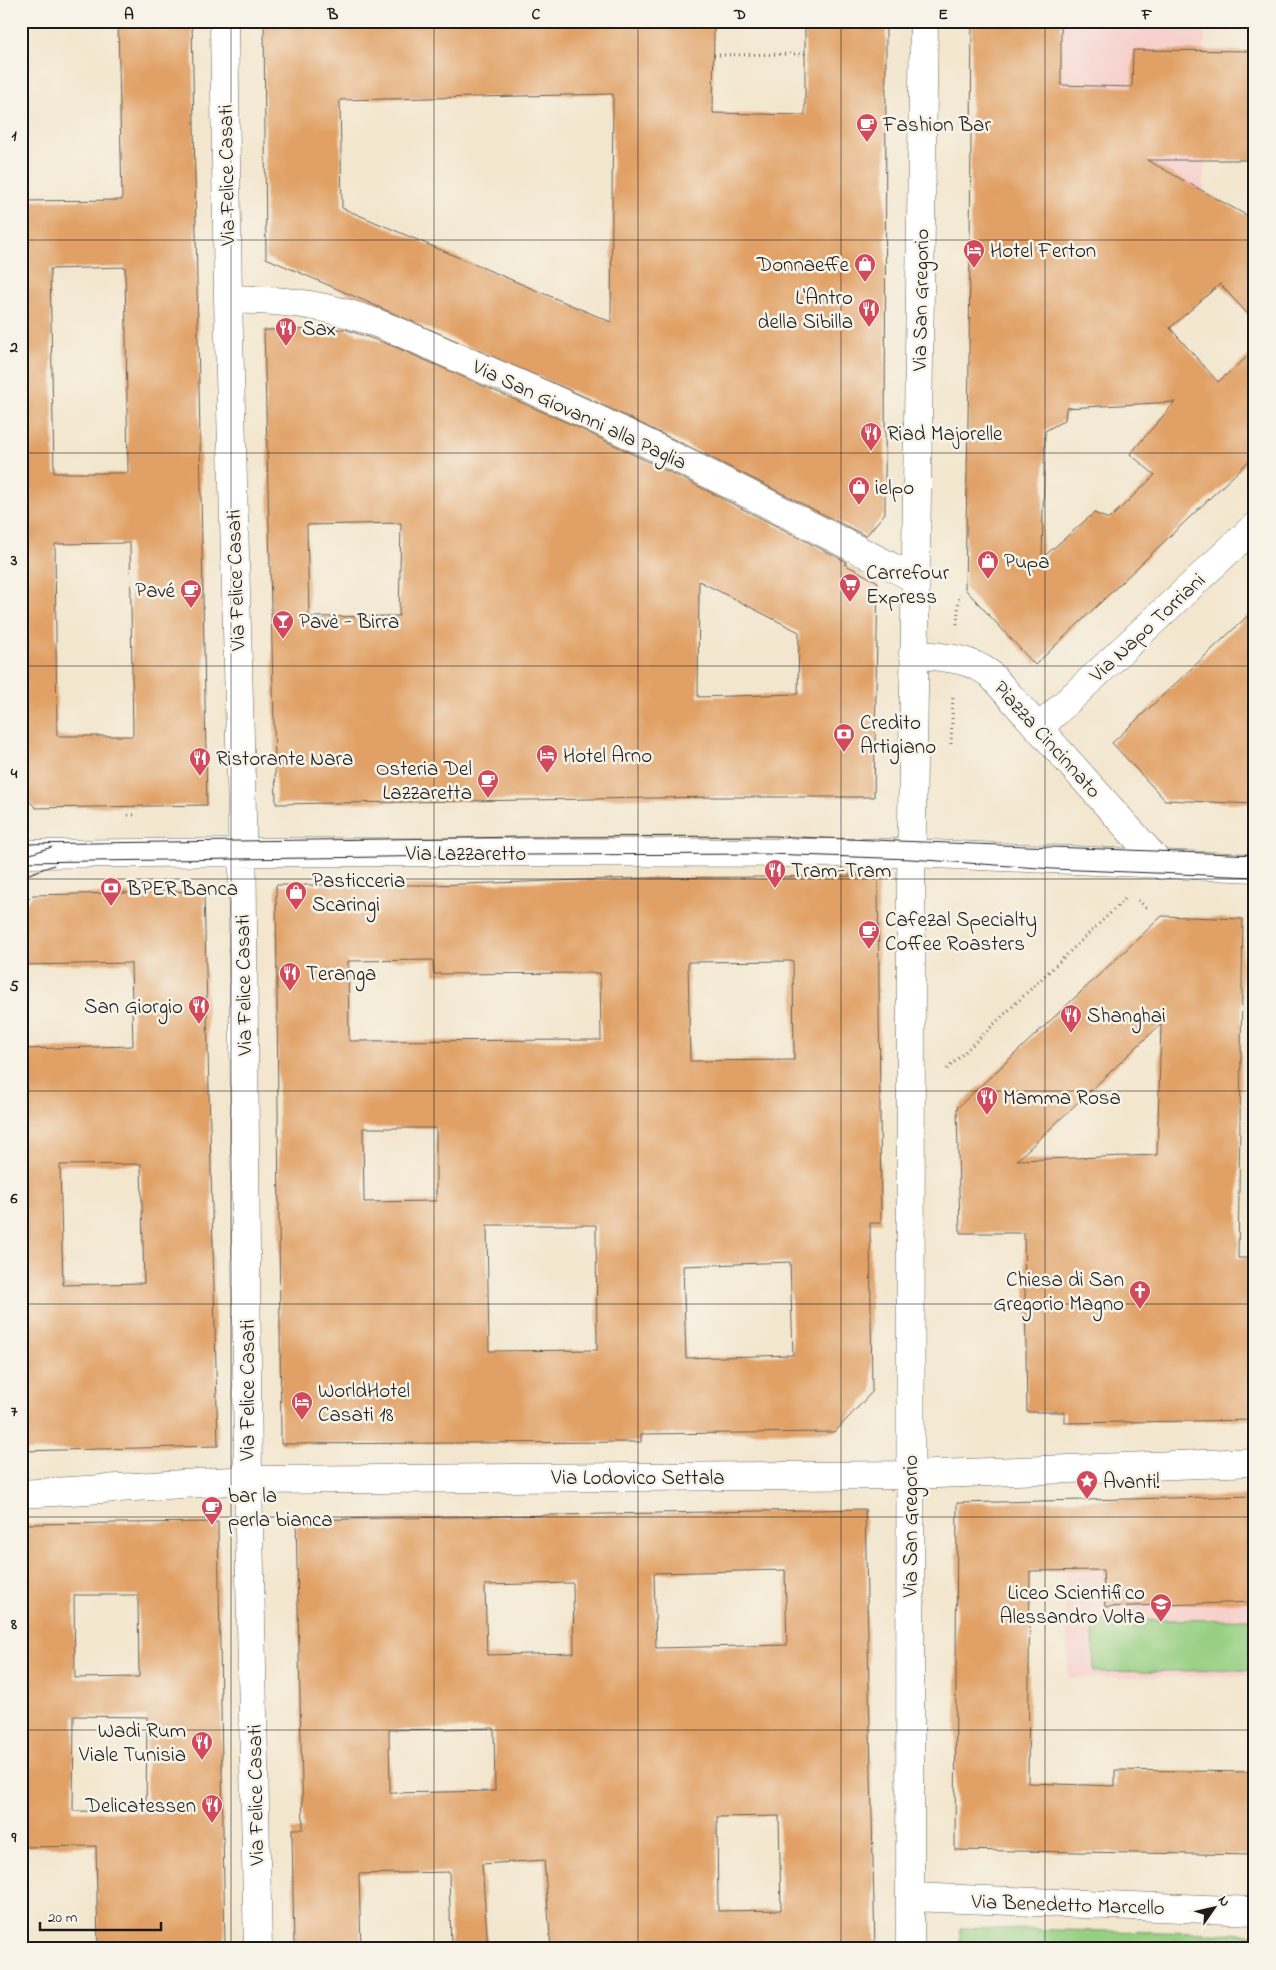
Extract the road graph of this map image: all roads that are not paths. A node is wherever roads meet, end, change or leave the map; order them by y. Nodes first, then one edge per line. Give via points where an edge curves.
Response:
1 (224, 21) edge
2 (924, 21) edge
3 (228, 300) junction
4 (1255, 526) edge
5 (916, 579) junction
6 (913, 654) junction
7 (1039, 728) junction
8 (242, 852) junction
9 (911, 853) junction
10 (21, 854) edge
11 (1161, 865) junction
12 (1255, 868) edge
13 (1255, 1462) edge
14 (909, 1475) junction
15 (248, 1480) junction
16 (21, 1494) edge
17 (911, 1897) junction
18 (1255, 1911) edge
19 (258, 1949) edge
20 (910, 1949) edge

1 - 3 street, Via Felice Casati
2 - 5 street, Via San Gregorio
3 - 5 street, Via San Giovanni alla Paglia via 311,305 375,324 588,414
3 - 8 street, Via Felice Casati
4 - 7 street, Via Napo Torriani
5 - 6 street
6 - 7 street, Piazza Cincinnato via 977,665 990,674
6 - 9 street
7 - 11 street, Piazza Cincinnato
8 - 9 street, Via Lazzaretto
8 - 10 street, Via Lazzaretto
8 - 15 street, Via Felice Casati
9 - 11 street
9 - 14 street, Via San Gregorio
11 - 12 street
13 - 14 street, Via Lodovico Settala
14 - 15 street, Via Lodovico Settala
14 - 17 street, Via San Gregorio
15 - 16 street, Via Lodovico Settala
15 - 19 street, Via Felice Casati
17 - 18 street, Via Benedetto Marcello
17 - 20 street, Via San Gregorio

